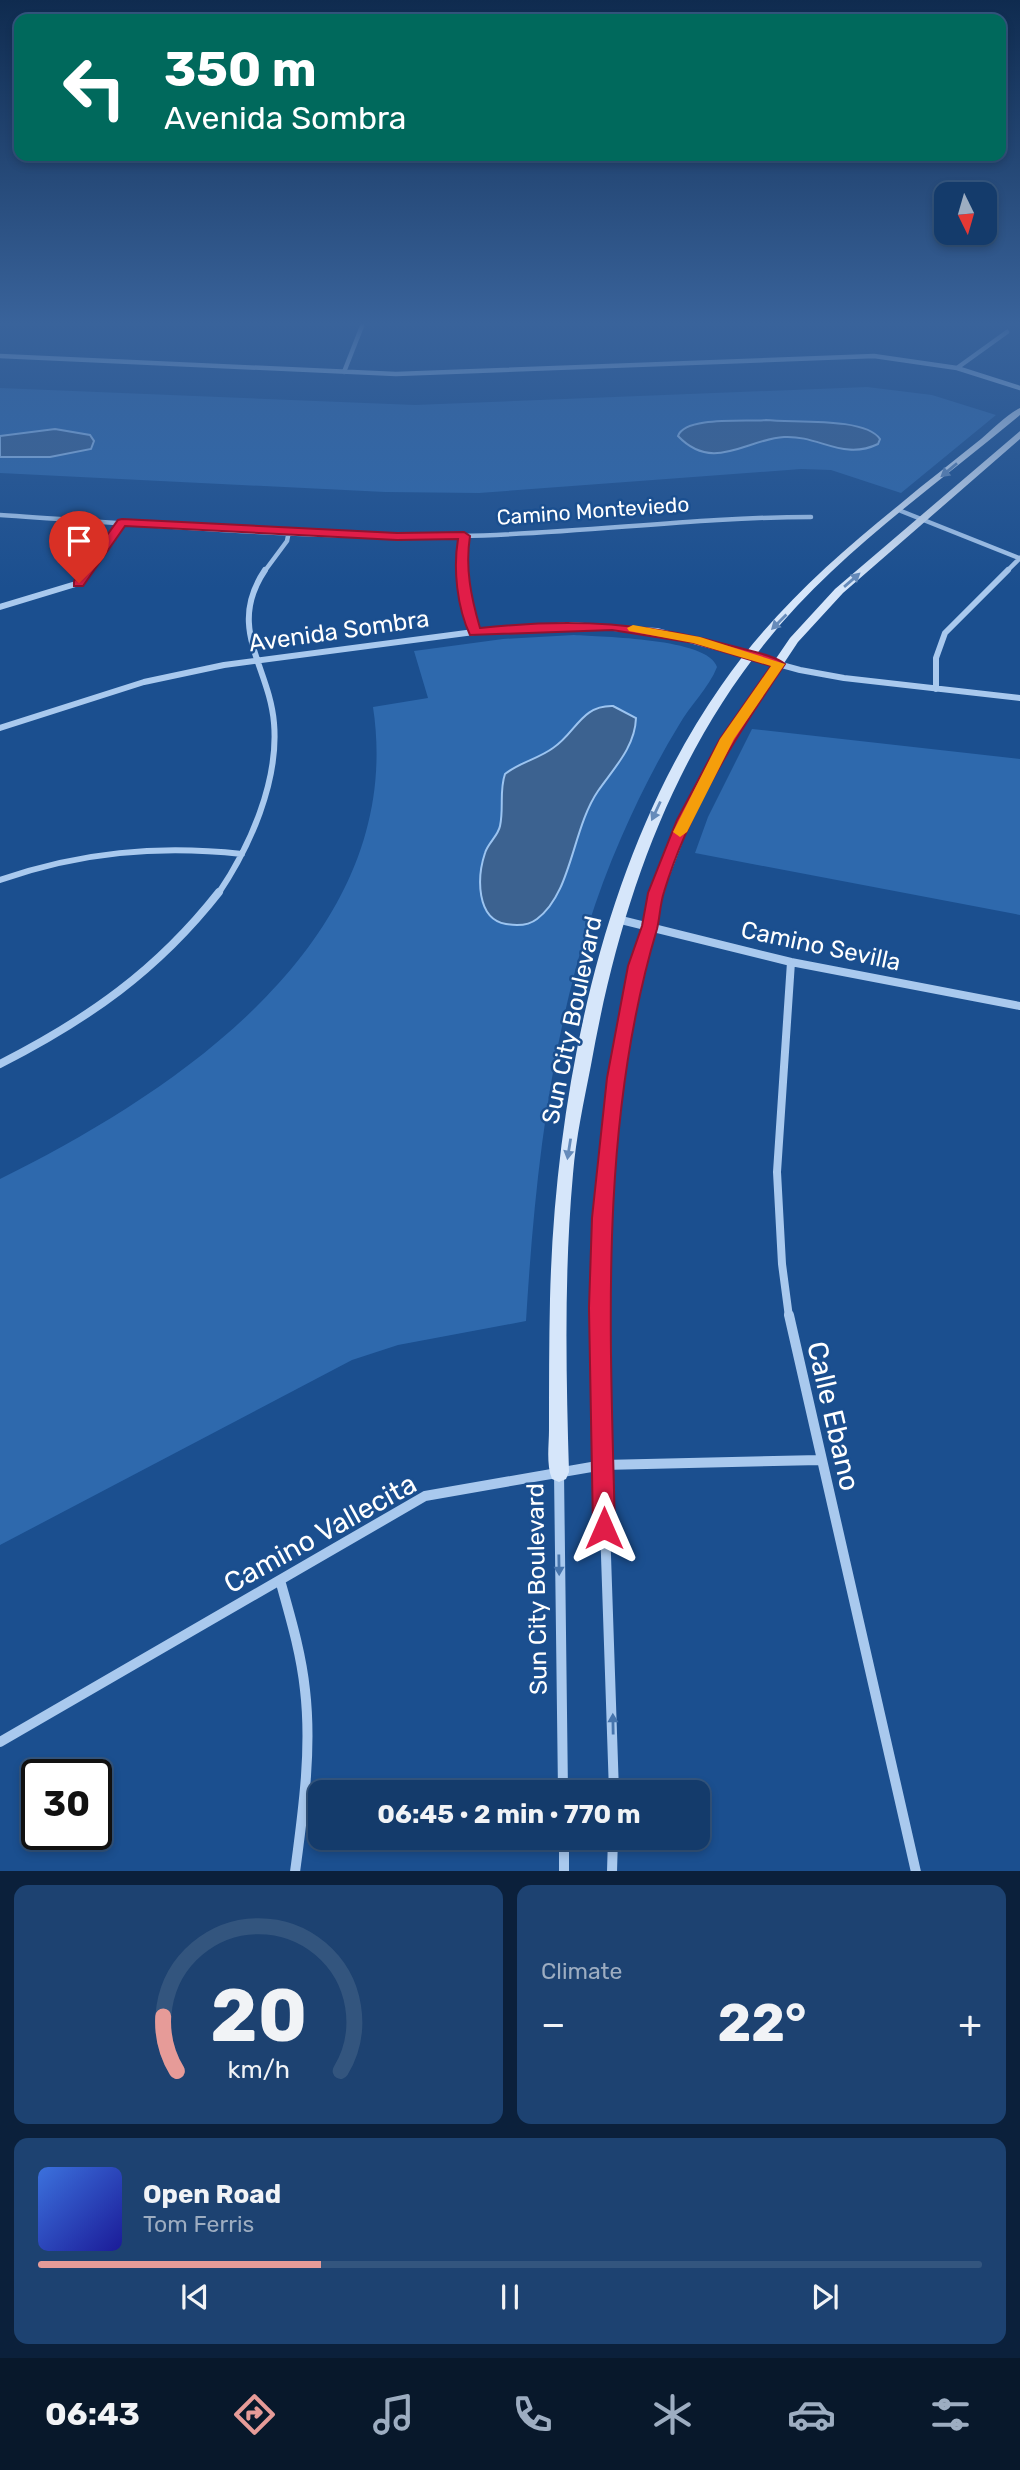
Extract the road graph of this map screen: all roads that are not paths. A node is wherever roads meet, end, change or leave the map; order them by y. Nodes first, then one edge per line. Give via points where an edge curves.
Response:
1 (1017, 413) edge
2 (1020, 435) edge
3 (901, 511) junction
4 (0, 515) edge
5 (811, 517) dead end
6 (923, 520) junction
7 (122, 522) junction
8 (289, 531) junction
9 (464, 536) junction
10 (1020, 558) edge
11 (0, 607) edge
12 (474, 632) junction
13 (749, 655) junction
14 (257, 661) junction
15 (778, 664) junction
16 (936, 689) junction
17 (1020, 698) edge
18 (0, 728) edge
19 (242, 854) junction
20 (0, 880) edge
21 (616, 919) junction
22 (650, 926) junction
23 (791, 962) junction
24 (1020, 1006) edge
25 (0, 1064) edge
26 (820, 1460) junction
27 (603, 1465) junction
28 (559, 1472) junction
29 (280, 1580) junction
30 (0, 1742) edge
31 (563, 1780) edge
32 (614, 1780) edge
33 (564, 1850) edge
34 (613, 1850) edge
35 (295, 1871) edge
36 (564, 1871) edge
37 (612, 1871) edge
38 (916, 1871) edge

1 -> 3 street, Sun City Boulevard
2 - 6 street, Sun City Boulevard
3 - 6 street
3 -> 13 street, Sun City Boulevard via 843,559
4 - 7 street, Camino Monteviedo
5 - 9 street, Camino Monteviedo via 738,516
6 - 10 street
15 -> 6 street, Sun City Boulevard via 839,591
7 - 8 street, Camino Monteviedo
7 - 11 street via 79,583
8 - 9 street, Camino Monteviedo
8 - 14 street via 250,599 249,628
9 - 12 street via 464,592
10 - 16 street via 945,633 936,658
12 - 13 street, Avenida Sombra via 612,626 682,636
12 - 14 street, Avenida Sombra
13 - 15 street, Avenida Sombra
13 -> 21 street, Sun City Boulevard via 699,726 654,816
14 - 18 street, Avenida Sombra via 144,682
14 - 19 street via 269,696 274,749 258,816
15 - 16 street, Avenida Sombra via 844,678
15 - 22 street, Sun City Boulevard via 727,739 685,820 656,893
16 - 17 street, Avenida Sombra
19 - 20 street via 184,848 145,850 83,858
19 - 25 street via 205,911 165,956 112,999 46,1042
21 - 22 street, Camino Sevilla
21 -> 28 street, Sun City Boulevard via 588,1033 564,1180 556,1332
22 - 23 street, Camino Sevilla
22 - 27 street, Sun City Boulevard via 636,966 616,1078 601,1218
23 - 24 street, Camino Sevilla
23 - 26 street, Calle Ebano via 777,1172 782,1264 793,1342
26 - 27 street, Camino Vallecita
26 - 38 street, Calle Ebano
27 - 28 street, Camino Vallecita
32 -> 27 street, Sun City Boulevard
28 - 29 street, Camino Vallecita via 425,1496
28 -> 31 street, Sun City Boulevard
29 - 30 street, Camino Vallecita
29 - 35 street via 303,1670 303,1813
33 - 36 street
34 - 37 street

